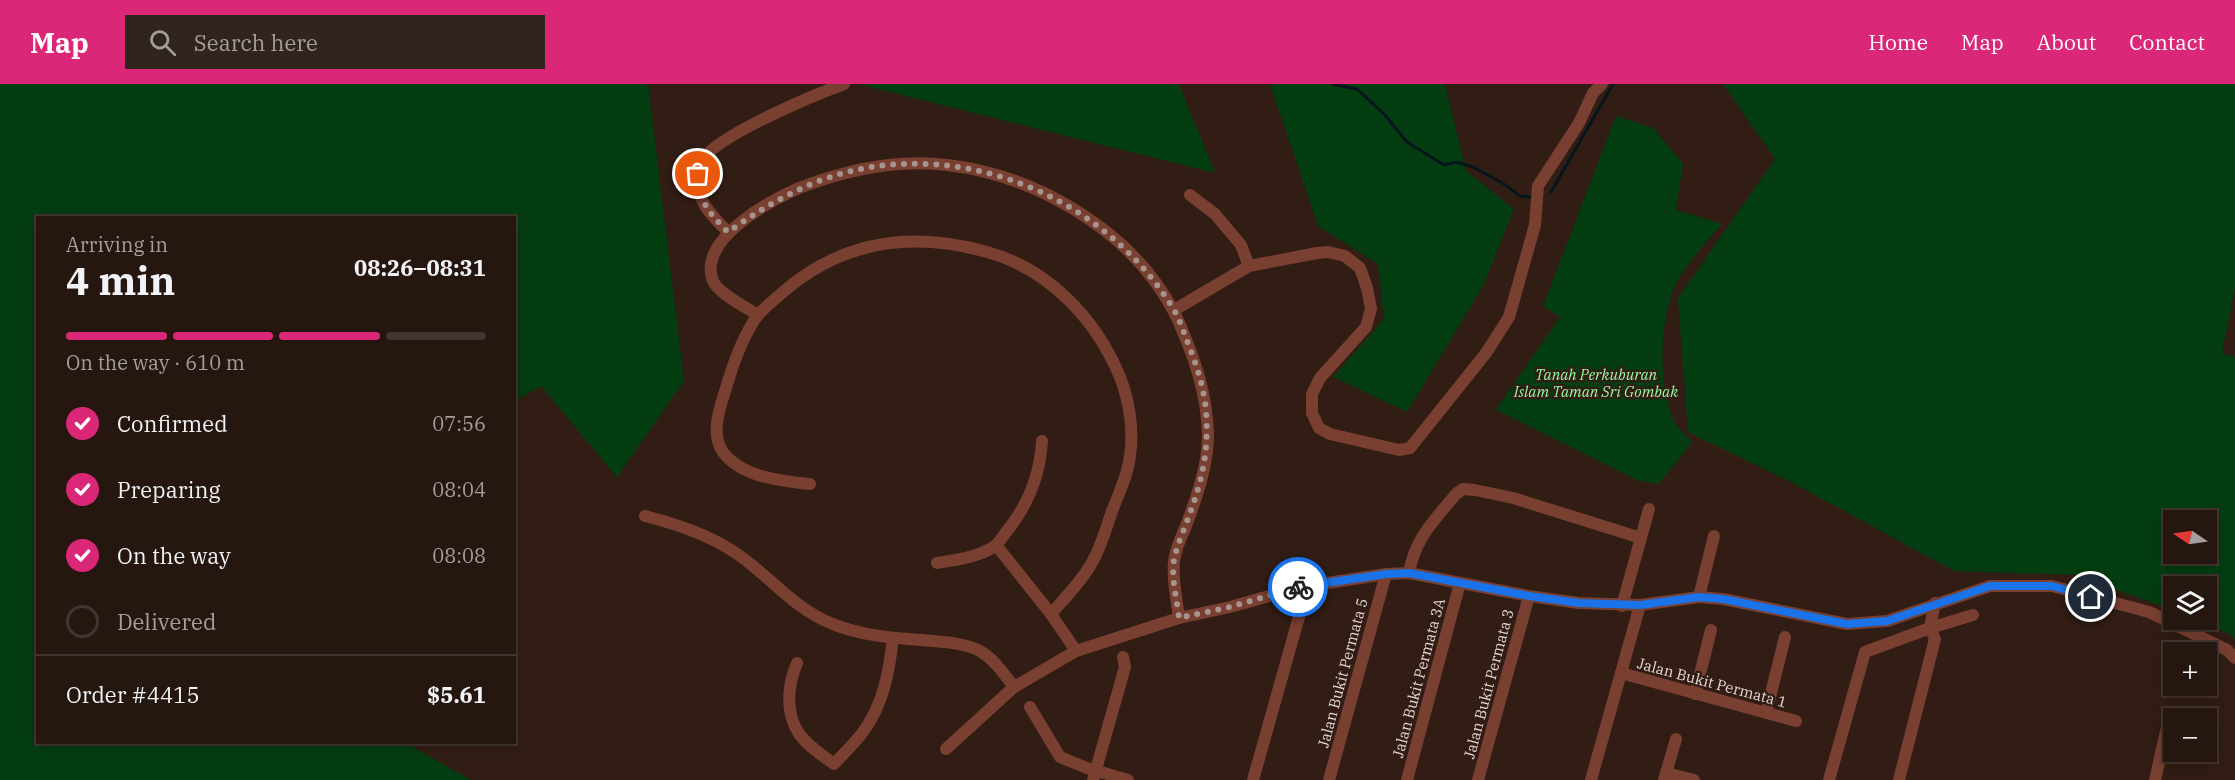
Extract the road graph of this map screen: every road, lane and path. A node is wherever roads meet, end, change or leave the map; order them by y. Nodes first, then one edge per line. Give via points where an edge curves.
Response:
1 (844, 84) edge
2 (1602, 84) edge
3 (1190, 195) dead end
4 (728, 232) junction
5 (1249, 266) junction
6 (1174, 310) junction
7 (758, 315) junction
8 (1042, 441) dead end
9 (810, 484) dead end
10 (1649, 509) dead end
11 (645, 516) dead end
12 (1714, 536) dead end
13 (1641, 538) junction
14 (996, 545) junction
15 (937, 563) dead end
16 (1409, 573) junction
17 (1386, 574) junction
18 (1460, 583) junction
19 (1301, 586) junction
20 (1529, 596) junction
21 (1699, 597) junction
22 (1935, 603) junction
23 (1640, 605) junction
24 (1622, 606) junction
25 (1051, 614) junction
26 (1973, 615) dead end
27 (1179, 618) junction
28 (1930, 628) junction
29 (1711, 630) dead end
30 (893, 638) junction
31 (1785, 638) dead end
32 (1076, 651) junction
33 (1123, 657) dead end
34 (2235, 658) edge
35 (797, 663) dead end
36 (1621, 673) junction
37 (1014, 687) junction
38 (1695, 694) junction
39 (1030, 707) dead end
40 (1766, 713) junction
41 (1796, 721) dead end
42 (1676, 739) dead end
43 (2163, 745) edge
44 (946, 749) dead end
45 (1095, 775) edge
46 (1665, 777) edge
47 (1128, 780) edge
48 (1253, 780) edge
49 (1329, 780) edge
50 (1407, 780) edge
51 (1478, 780) edge
52 (1591, 780) edge
53 (1694, 780) edge
54 (1829, 780) edge
55 (1899, 780) edge
56 (2155, 780) edge

1 - 4 street via 740,131 701,160 698,186 702,201
2 - 5 street via 1538,186 1535,225 1509,317 1486,353 1410,448 1399,450 1330,434 1319,428 1312,413 1312,394 1320,378 1366,327 1371,309 1360,268 1345,255 1328,252
3 - 5 street via 1215,214 1241,245
4 - 6 street via 797,189 865,168 919,164 969,168 1029,186 1085,216 1135,259
4 - 7 street via 713,257 713,281 718,289
5 - 6 street
6 - 27 street via 1199,374 1208,435 1202,479 1174,561
7 - 9 street via 729,376 716,432 723,452 747,471
7 - 25 street via 798,279 841,256 881,244 919,241 952,243 1002,256 1053,287 1086,317 1109,352 1127,396 1131,456 1098,550 1079,583
8 - 14 street via 1030,494
10 - 13 street
11 - 30 street via 674,524 725,547 827,622
12 - 21 street
13 - 16 street via 1513,498 1463,489 1419,540
13 - 24 street
14 - 15 street via 961,559
14 - 25 street
16 - 17 street
16 - 18 street
17 - 19 street
17 - 49 street, Jalan Bukit Permata 5
18 - 20 street
18 - 50 street, Jalan Bukit Permata 3A
19 - 27 street
19 - 48 street via 1302,606
20 - 24 street
20 - 51 street, Jalan Bukit Permata 3
21 - 22 street via 1847,624 1887,621
21 - 23 street
22 - 28 street
22 - 34 street via 1990,586 2052,586 2149,612 2227,650
23 - 24 street
23 - 36 street
25 - 32 street
26 - 28 street
27 - 32 street
28 - 54 street via 1865,652
28 - 55 street via 1935,639
29 - 38 street
30 - 35 street via 888,678 879,704 862,733 834,764 798,732 791,713 789,686
30 - 37 street via 960,645 979,651 997,664
31 - 40 street
32 - 37 street
33 - 45 street via 1125,667
36 - 38 street, Jalan Bukit Permata 1
36 - 52 street
37 - 44 street
38 - 40 street, Jalan Bukit Permata 1
39 - 45 street via 1060,757
40 - 41 street, Jalan Bukit Permata 1
42 - 46 street
43 - 56 street
45 - 47 street
46 - 53 street

